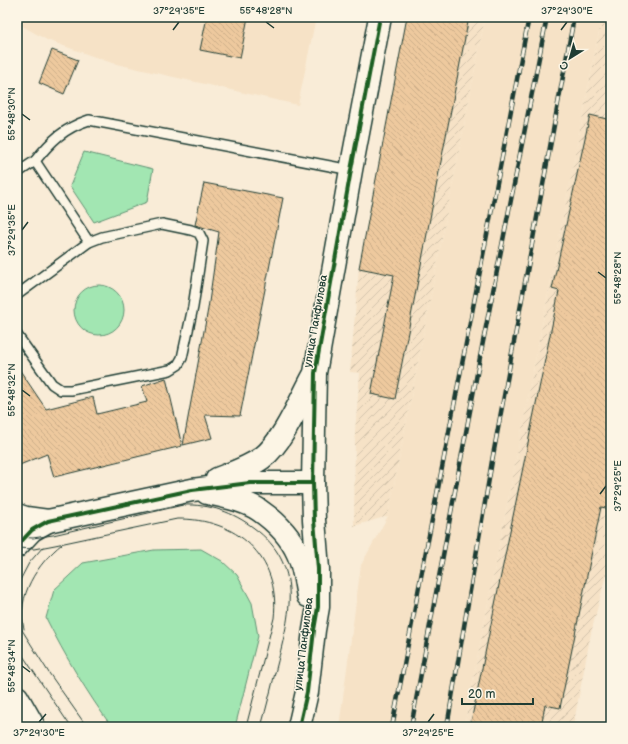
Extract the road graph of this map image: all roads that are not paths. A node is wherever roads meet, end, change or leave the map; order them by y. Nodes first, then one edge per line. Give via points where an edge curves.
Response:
1 (380, 17) edge
2 (35, 161) junction
3 (351, 170) junction
4 (17, 173) edge
5 (89, 242) junction
6 (17, 295) edge
7 (17, 335) edge
8 (315, 373) junction
9 (313, 483) junction
10 (192, 490) junction
11 (17, 515) edge
12 (48, 521) junction
13 (17, 546) edge
14 (314, 630) junction
15 (17, 697) edge
16 (17, 708) edge
17 (31, 727) edge
18 (34, 727) edge
19 (299, 727) edge

1 - 3 street, улица Панфилова
2 - 3 lane via 50,142 74,124 89,120
2 - 4 lane
2 - 5 lane
3 - 8 street, улица Панфилова
5 - 6 lane
5 - 7 lane via 162,224 200,234 203,241 193,307 182,358 178,365 170,370 61,390 52,384
8 - 9 street, улица Панфилова
8 - 10 street via 284,432 262,458
9 - 10 street via 250,483
9 - 14 street, улица Панфилова via 318,569 318,607
10 - 12 street
10 - 14 street via 219,495 259,510 288,537 298,553 303,569
11 - 12 street
12 - 13 street via 32,530
14 - 19 street, улица Панфилова via 307,692
15 - 18 street
16 - 17 street

